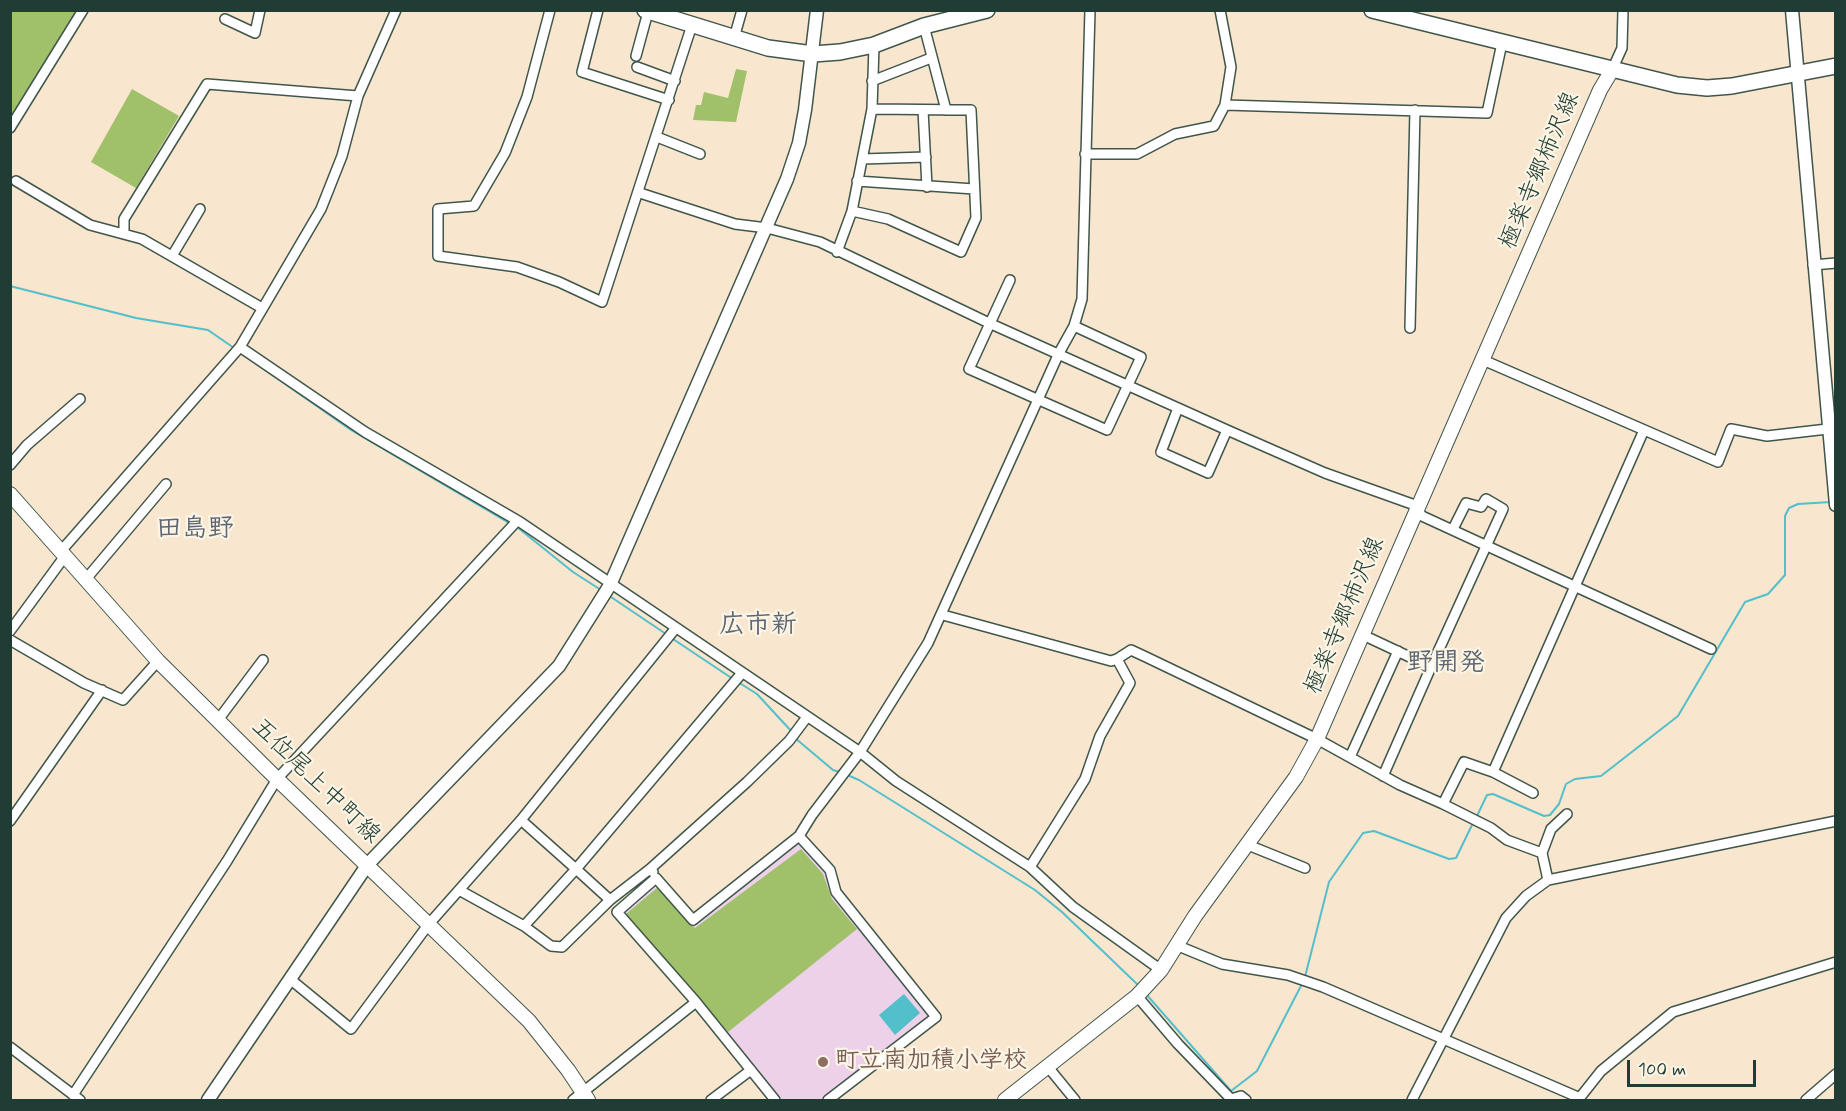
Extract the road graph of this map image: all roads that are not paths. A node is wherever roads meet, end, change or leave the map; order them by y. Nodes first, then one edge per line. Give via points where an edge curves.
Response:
1 (83, 10) edge
2 (260, 10) edge
3 (396, 10) edge
4 (550, 10) edge
5 (598, 10) edge
6 (742, 10) edge
7 (817, 10) edge
8 (987, 10) edge
9 (1090, 10) edge
10 (1220, 10) edge
11 (1372, 10) edge
12 (1623, 10) edge
13 (1792, 10) edge
14 (647, 11) edge
15 (225, 20) dead end
16 (692, 25) junction
17 (924, 26) junction
18 (734, 38) junction
19 (1502, 43) junction
20 (874, 45) junction
21 (813, 54) junction
22 (931, 58) junction
23 (1836, 66) edge
24 (1612, 70) junction
25 (1799, 74) junction
26 (675, 81) junction
27 (872, 81) junction
28 (358, 96) junction
29 (669, 100) junction
30 (1225, 105) junction
31 (872, 109) junction
32 (924, 110) junction
33 (946, 110) junction
34 (1415, 110) junction
35 (10, 128) edge
36 (657, 137) junction
37 (700, 154) dead end
38 (1085, 154) junction
39 (926, 158) junction
40 (862, 159) junction
41 (13, 178) edge
42 (857, 181) junction
43 (927, 187) junction
44 (974, 189) junction
45 (640, 193) junction
46 (200, 208) dead end
47 (852, 211) junction
48 (767, 228) junction
49 (124, 233) junction
50 (837, 252) junction
51 (171, 256) junction
52 (1836, 263) edge
53 (1813, 265) junction
54 (1010, 280) dead end
55 (262, 308) junction
56 (989, 323) junction
57 (1074, 326) junction
58 (1410, 328) dead end
59 (240, 347) junction
60 (1059, 353) junction
61 (1483, 360) junction
62 (1129, 384) junction
63 (80, 399) dead end
64 (1038, 401) junction
65 (1178, 408) junction
66 (1832, 428) edge
67 (1227, 430) junction
68 (1644, 430) junction
69 (10, 465) edge
70 (166, 484) dead end
71 (10, 494) edge
72 (1836, 505) edge
73 (1417, 508) junction
74 (517, 521) junction
75 (1453, 529) junction
76 (1488, 545) junction
77 (63, 554) junction
78 (86, 579) junction
79 (610, 585) junction
80 (1575, 586) junction
81 (943, 615) junction
82 (675, 629) junction
83 (10, 631) edge
84 (1363, 635) junction
85 (10, 640) edge
86 (1711, 649) dead end
87 (1398, 651) junction
88 (1118, 659) junction
89 (263, 660) dead end
90 (158, 661) junction
91 (1431, 666) junction
92 (742, 674) junction
93 (102, 690) junction
94 (807, 717) junction
95 (218, 720) junction
96 (1317, 739) junction
97 (861, 752) junction
98 (1350, 757) junction
99 (1493, 772) junction
100 (1383, 776) junction
101 (277, 779) junction
102 (1533, 793) dead end
103 (1443, 804) junction
104 (1567, 814) dead end
105 (521, 820) junction
106 (10, 821) edge
107 (1836, 821) edge
108 (799, 836) junction
109 (1248, 845) junction
110 (1542, 853) junction
111 (368, 864) junction
112 (1030, 867) junction
113 (1305, 868) dead end
114 (576, 869) junction
115 (650, 869) junction
116 (656, 878) junction
117 (1548, 880) junction
118 (459, 890) junction
119 (610, 900) junction
120 (428, 925) junction
121 (524, 926) junction
122 (1176, 945) junction
123 (1836, 962) edge
124 (1161, 970) junction
125 (290, 979) junction
126 (1137, 996) junction
127 (696, 1002) junction
128 (1445, 1038) junction
129 (10, 1047) edge
130 (1048, 1067) junction
131 (751, 1070) junction
132 (1836, 1074) edge
133 (581, 1097) edge
134 (76, 1098) edge
135 (833, 1099) edge
136 (1579, 1099) edge
137 (1231, 1100) edge
138 (208, 1101) edge
139 (711, 1101) edge
140 (775, 1101) edge
141 (1005, 1101) edge
142 (1075, 1101) edge
143 (1246, 1101) edge
144 (1412, 1101) edge
145 (1806, 1101) edge

1 - 35 street
2 - 15 street via 255,33
3 - 28 street
4 - 45 street via 527,97 505,153 474,206 438,208 438,256 517,267 602,303
5 - 29 street via 582,72
6 - 18 street
7 - 21 street
8 - 17 main road
9 - 38 street
10 - 30 street via 1231,67
11 - 19 main road
12 - 24 street via 1623,48
13 - 25 street
14 - 16 main road
14 - 26 street via 637,62
16 - 18 main road
16 - 26 street
17 - 20 main road
17 - 22 street
18 - 21 main road via 768,48
19 - 24 main road
19 - 34 street via 1487,112
20 - 21 main road
20 - 27 street
21 - 48 street via 799,143
22 - 27 street
22 - 33 street
23 - 25 main road
24 - 25 main road via 1707,88
24 - 61 main road, 極楽寺郷柿沢線
25 - 53 street
26 - 29 street
27 - 31 street
28 - 49 street via 207,84 124,219
28 - 55 street via 342,156 321,209
29 - 36 street
30 - 34 street
30 - 38 street via 1214,126 1175,134 1137,154
31 - 32 street
31 - 40 street
32 - 33 street
32 - 39 street
33 - 44 street via 971,110
34 - 58 street
36 - 37 street
36 - 45 street
38 - 57 street via 1082,299
39 - 40 street
39 - 43 street
40 - 42 street
41 - 49 street via 90,225
42 - 43 street
42 - 47 street
43 - 44 street
44 - 47 street via 976,218 961,252 888,219
45 - 48 street via 735,224
46 - 51 street
47 - 50 street
48 - 50 street via 820,242
48 - 79 street
49 - 51 street
50 - 56 street
51 - 55 street
52 - 53 street
53 - 66 street
54 - 56 street
55 - 59 street
56 - 60 street
56 - 64 street via 969,369
57 - 60 street
57 - 62 street via 1141,357
59 - 74 street via 365,432
59 - 77 street
60 - 62 street
60 - 64 street
61 - 68 street
61 - 73 main road, 極楽寺郷柿沢線
62 - 64 street via 1107,430
62 - 65 street
63 - 69 street
64 - 81 street
65 - 67 street
65 - 67 street via 1161,452 1208,472
66 - 68 street via 1767,436 1731,429 1718,462
66 - 72 street
67 - 73 street
68 - 80 street
70 - 78 street
71 - 77 main road, 五位尾上中町線
73 - 75 street via 1422,516
73 - 84 main road, 極楽寺郷柿沢線
74 - 79 street
74 - 101 street
75 - 76 street
75 - 76 street via 1466,503 1481,507 1486,499 1503,509
76 - 80 street
76 - 91 street
77 - 78 main road, 五位尾上中町線
77 - 83 street
78 - 90 main road, 五位尾上中町線
79 - 82 street
79 - 111 street via 558,666
80 - 86 street
80 - 99 street
81 - 88 street via 1111,661
81 - 97 street
82 - 92 street
82 - 105 street
84 - 87 street
84 - 96 main road, 極楽寺郷柿沢線
85 - 93 street
87 - 91 street
87 - 98 street
88 - 96 street via 1131,651
88 - 112 street via 1130,683 1100,736 1085,779
89 - 95 street
90 - 93 street via 123,700
90 - 95 main road, 五位尾上中町線
91 - 100 street
92 - 94 street
92 - 114 street
93 - 106 street
94 - 97 street
94 - 115 street via 789,741 747,782
95 - 101 main road, 五位尾上中町線
96 - 98 street
96 - 109 main road, 極楽寺郷柿沢線 via 1296,777
97 - 108 street
97 - 112 street via 896,781
98 - 100 street
99 - 102 street
99 - 103 street via 1464,762
100 - 103 street
101 - 111 main road, 五位尾上中町線
101 - 134 street
103 - 110 street via 1507,840
104 - 110 street via 1551,829
105 - 114 street
105 - 118 street
107 - 117 street
108 - 116 street via 693,920
108 - 135 street via 830,870 836,892 936,1017
109 - 113 street
109 - 122 main road, 極楽寺郷柿沢線
110 - 117 street
111 - 120 main road, 五位尾上中町線
111 - 125 street
112 - 124 street via 1073,907
114 - 119 street
114 - 121 street
115 - 116 street
115 - 119 street
116 - 127 street via 617,912
117 - 128 street via 1506,918
118 - 120 street
118 - 121 street
119 - 121 street via 562,947 550,946
120 - 125 street via 351,1029
120 - 133 main road, 五位尾上中町線 via 529,1021
122 - 124 main road, 極楽寺郷柿沢線
122 - 128 street via 1222,964 1288,975 1323,987
123 - 136 street via 1673,1012 1601,1071
124 - 126 main road, 極楽寺郷柿沢線
125 - 138 street
126 - 130 main road, 極楽寺郷柿沢線
126 - 137 street
127 - 131 street
127 - 133 street
128 - 136 street
128 - 144 street
129 - 134 street
130 - 141 main road, 極楽寺郷柿沢線
130 - 142 street
131 - 139 street
131 - 140 street
132 - 145 street
137 - 143 street via 1241,1096

